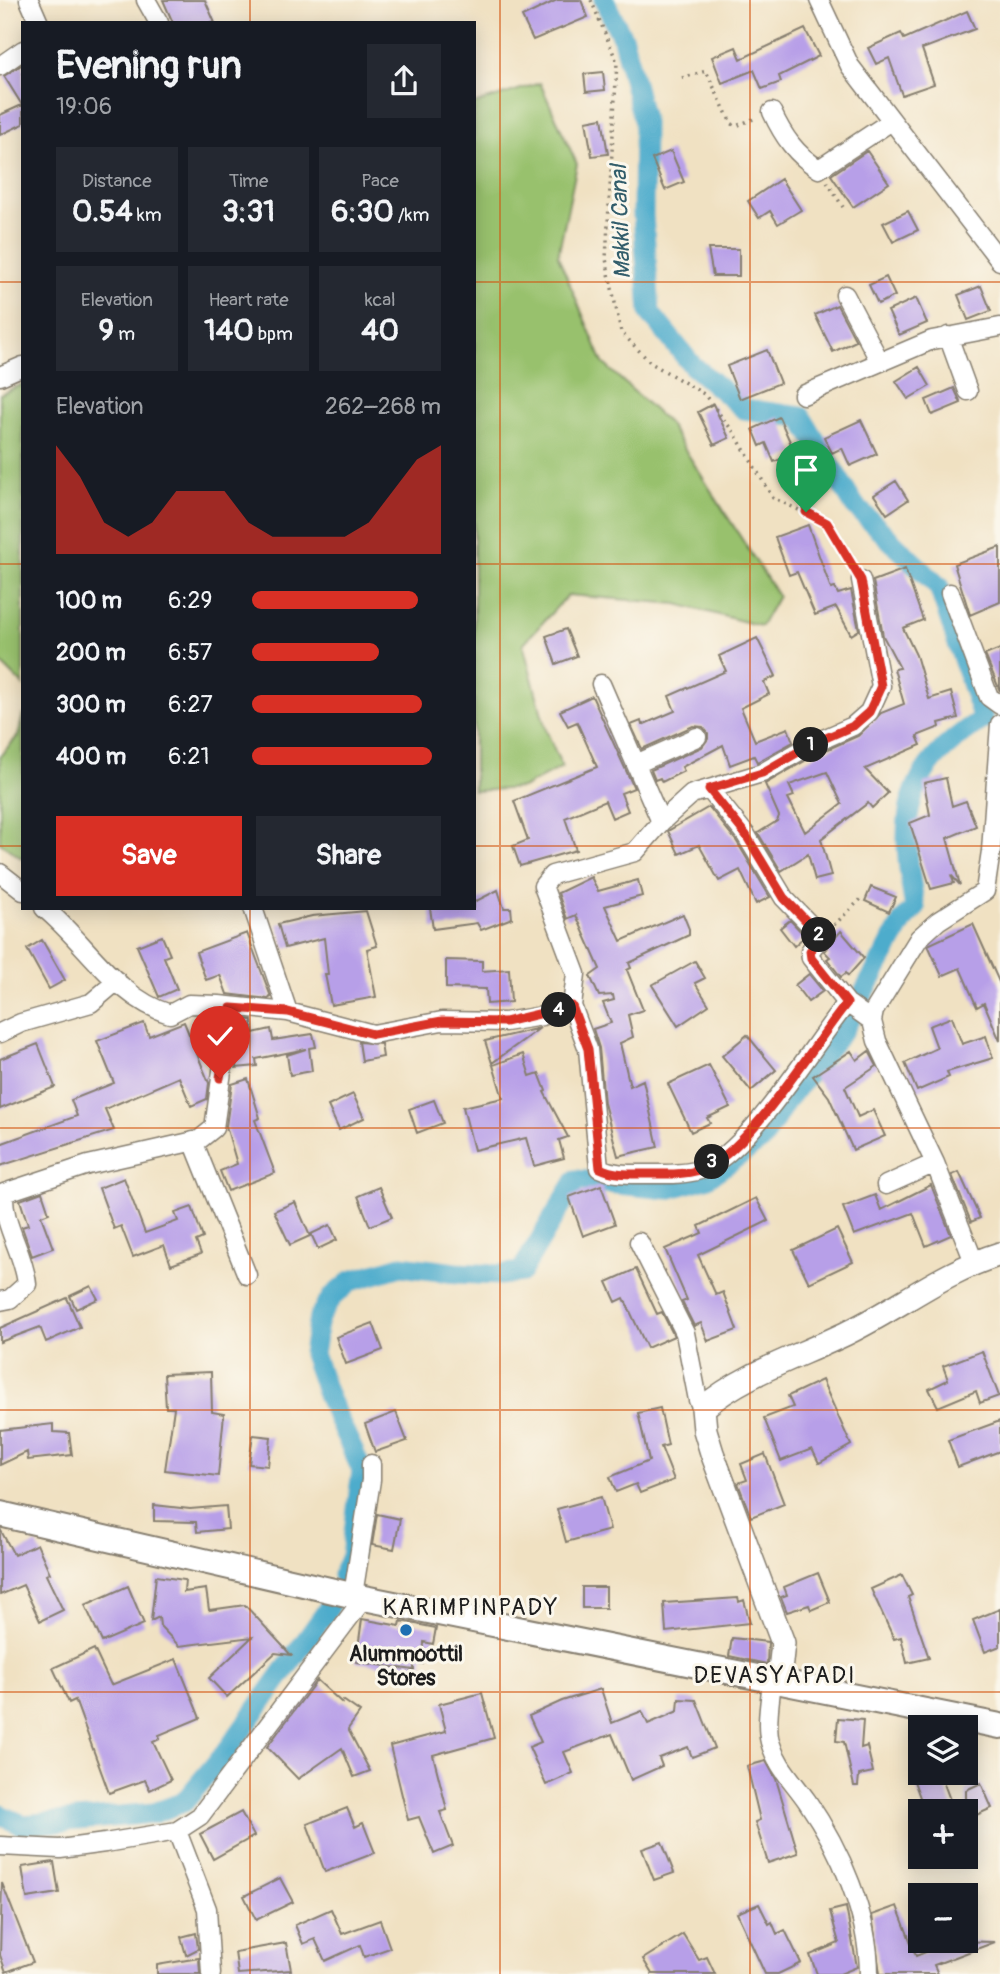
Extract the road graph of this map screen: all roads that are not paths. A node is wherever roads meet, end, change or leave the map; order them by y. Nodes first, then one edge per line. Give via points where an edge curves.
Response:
1 (29, 0) edge
2 (146, 0) edge
3 (819, 0) edge
4 (36, 21) edge
5 (158, 21) edge
6 (21, 51) edge
7 (0, 66) edge
8 (772, 112) road end
9 (890, 122) junction
10 (1000, 261) edge
11 (845, 295) dead end
12 (1000, 327) edge
13 (948, 336) junction
14 (880, 362) junction
15 (21, 367) edge
16 (0, 376) edge
17 (968, 391) dead end
18 (803, 395) dead end
19 (861, 580) road end
20 (950, 593) dead end
21 (601, 684) dead end
22 (1000, 705) edge
23 (1000, 725) edge
24 (697, 737) dead end
25 (636, 764) junction
26 (709, 789) junction
27 (661, 822) junction
28 (0, 873) edge
29 (21, 889) edge
30 (46, 910) edge
31 (254, 910) edge
32 (117, 981) junction
33 (849, 1004) junction
34 (572, 1006) junction
35 (231, 1008) junction
36 (288, 1012) junction
37 (872, 1021) junction
38 (0, 1033) edge
39 (193, 1141) junction
40 (935, 1163) junction
41 (886, 1185) dead end
42 (639, 1242) dead end
43 (1000, 1254) edge
44 (974, 1262) junction
45 (247, 1275) dead end
46 (0, 1301) edge
47 (703, 1408) junction
48 (371, 1464) dead end
49 (0, 1514) edge
50 (354, 1596) junction
51 (776, 1679) junction
52 (1000, 1726) edge
53 (177, 1831) junction
54 (0, 1846) edge
55 (211, 1974) edge
56 (869, 1974) edge

1 - 4 street
2 - 5 street
3 - 9 street via 850,66
6 - 7 street
8 - 9 street via 783,135 819,169
9 - 10 street
11 - 14 street
12 - 13 street
13 - 14 street
13 - 17 street
14 - 18 street
15 - 16 street
19 - 26 street via 881,686 869,712 853,726 762,773
20 - 22 street via 989,696
21 - 25 street
23 - 37 street via 985,891 919,938
24 - 25 street
25 - 27 street
26 - 27 street via 692,794
26 - 33 street via 746,835 784,898 820,938 810,951 811,958
27 - 34 street via 635,852 552,875 543,886 576,974
28 - 29 street
30 - 32 street
31 - 36 street
32 - 35 street via 149,1007 170,1014 189,1004
32 - 38 street via 91,1003
33 - 34 street via 758,1123 728,1152 702,1169 672,1174 616,1173 600,1168 588,1049
33 - 37 street
34 - 36 street via 505,1022 442,1021 373,1034
35 - 36 street
35 - 39 street via 214,1128
37 - 40 street via 877,1041
39 - 45 street
39 - 46 street via 88,1165 4,1194 3,1210 25,1266 27,1284 10,1299
40 - 41 street
40 - 44 street
42 - 47 street via 685,1333
43 - 44 street
44 - 47 street via 852,1331 728,1389
47 - 51 street via 712,1453 783,1643
48 - 50 street
49 - 50 main road
50 - 51 main road
50 - 53 street via 223,1790 200,1816
51 - 52 main road
51 - 56 street via 769,1741 784,1773 807,1801 860,1908
53 - 54 street via 60,1849
53 - 55 street via 207,1909

